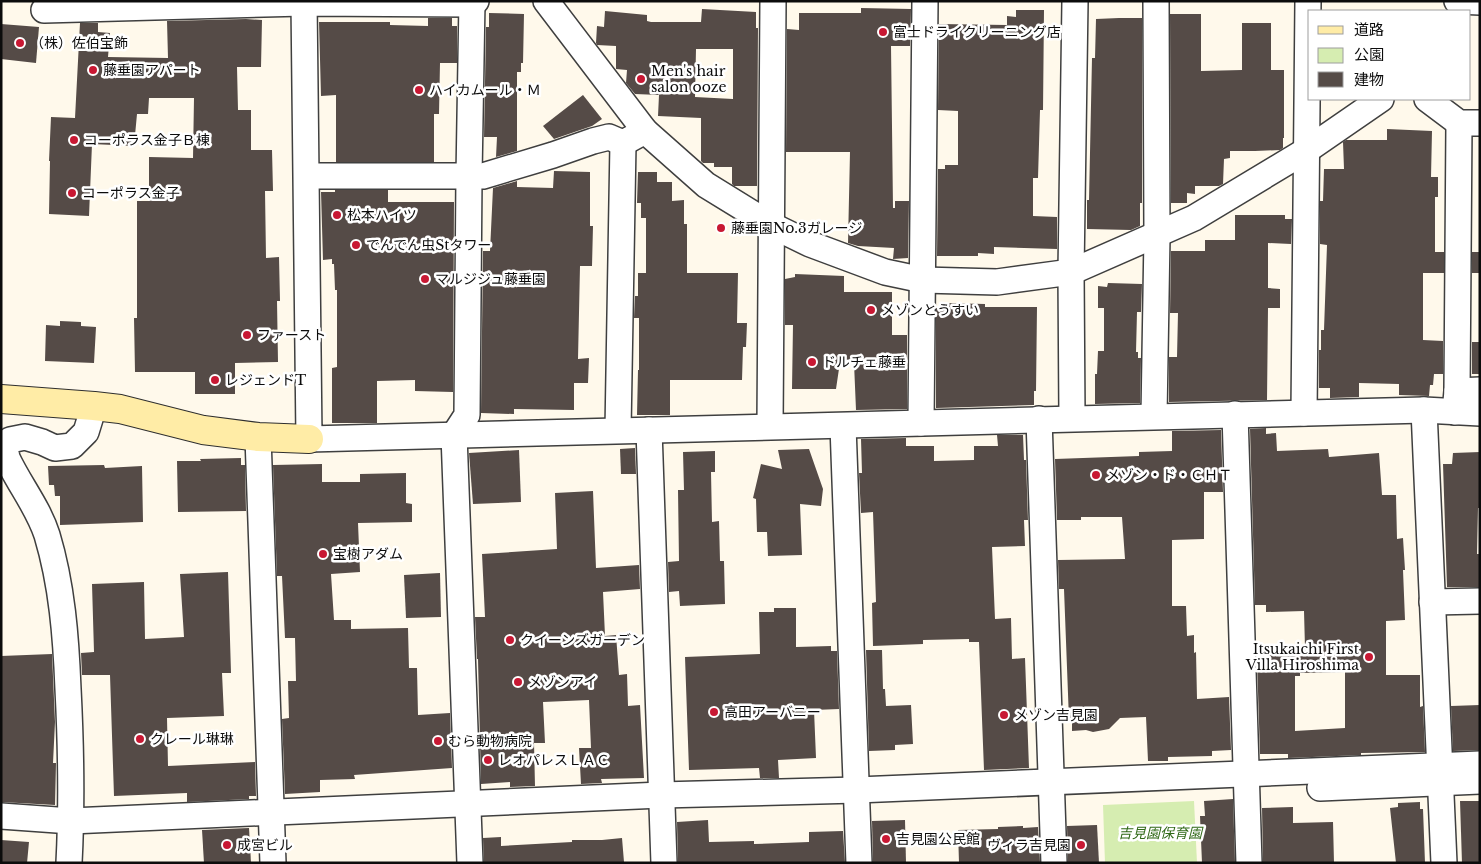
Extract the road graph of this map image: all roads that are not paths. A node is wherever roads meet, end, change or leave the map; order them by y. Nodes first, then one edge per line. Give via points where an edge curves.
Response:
1 (546, 1) edge
2 (773, 1) edge
3 (925, 1) edge
4 (1075, 1) edge
5 (1156, 1) edge
6 (1308, 1) edge
7 (1457, 1) edge
8 (304, 2) edge
9 (473, 2) edge
10 (1480, 2) edge
11 (44, 10) dead end
12 (1380, 100) edge
13 (1429, 100) edge
14 (1469, 123) edge
15 (645, 131) junction
16 (623, 143) junction
17 (1307, 150) junction
18 (307, 176) junction
19 (469, 176) junction
20 (771, 225) junction
21 (1157, 236) junction
22 (1071, 272) junction
23 (923, 280) junction
24 (1464, 398) edge
25 (1, 399) edge
26 (94, 406) junction
27 (1424, 410) junction
28 (1304, 413) junction
29 (1480, 413) edge
30 (1235, 414) junction
31 (1154, 416) junction
32 (1072, 418) junction
33 (1039, 419) junction
34 (921, 423) junction
35 (770, 426) junction
36 (843, 426) junction
37 (618, 430) junction
38 (649, 430) junction
39 (454, 435) junction
40 (258, 438) junction
41 (310, 439) junction
42 (1480, 601) edge
43 (1432, 602) junction
44 (1480, 764) edge
45 (1440, 775) junction
46 (1246, 782) junction
47 (1480, 782) edge
48 (1052, 789) junction
49 (857, 798) junction
50 (661, 804) junction
51 (468, 812) junction
52 (1, 816) edge
53 (272, 820) junction
54 (71, 828) junction
55 (1, 830) edge
56 (69, 863) edge
57 (274, 863) edge
58 (470, 863) edge
59 (664, 863) edge
60 (859, 863) edge
61 (1054, 863) edge
62 (1249, 863) edge
63 (1444, 863) edge

1 - 15 street
2 - 20 street
3 - 23 street
4 - 22 street
5 - 21 street
6 - 17 street
7 - 10 street
8 - 9 street
8 - 11 street
8 - 18 street
9 - 19 street
12 - 17 street
13 - 14 street
14 - 24 street
15 - 16 street
15 - 20 street via 706,185
16 - 19 street via 609,137 594,140 483,176
16 - 37 street
17 - 21 street via 1194,218
17 - 28 street
18 - 19 street
18 - 41 street
19 - 39 street via 467,415
20 - 23 street via 849,259 885,272
20 - 35 street
21 - 22 street
21 - 31 street
22 - 23 street via 997,282
22 - 32 street
23 - 34 street
24 - 27 street
24 - 29 street
25 - 26 street
26 - 40 street via 120,409 203,430
26 - 54 street via 86,432 72,446 56,448 25,437 10,440 5,447 6,458 47,535 59,590 71,733
27 - 28 street
27 - 43 street
28 - 30 street
30 - 31 street
30 - 46 street
31 - 32 street
32 - 33 street
33 - 34 street
33 - 48 street
34 - 36 street
35 - 36 street
35 - 38 street
36 - 49 street
37 - 38 street
37 - 39 street
38 - 50 street
39 - 41 street
39 - 51 street
40 - 41 street
40 - 53 street
42 - 43 street
43 - 45 street
44 - 45 street
45 - 46 street
45 - 47 street
45 - 63 street
46 - 48 street
46 - 62 street
48 - 49 street
48 - 61 street
49 - 50 street
49 - 60 street
50 - 51 street
50 - 59 street
51 - 53 street
51 - 58 street
52 - 54 street
53 - 54 street
53 - 57 street
54 - 55 street
54 - 56 street

